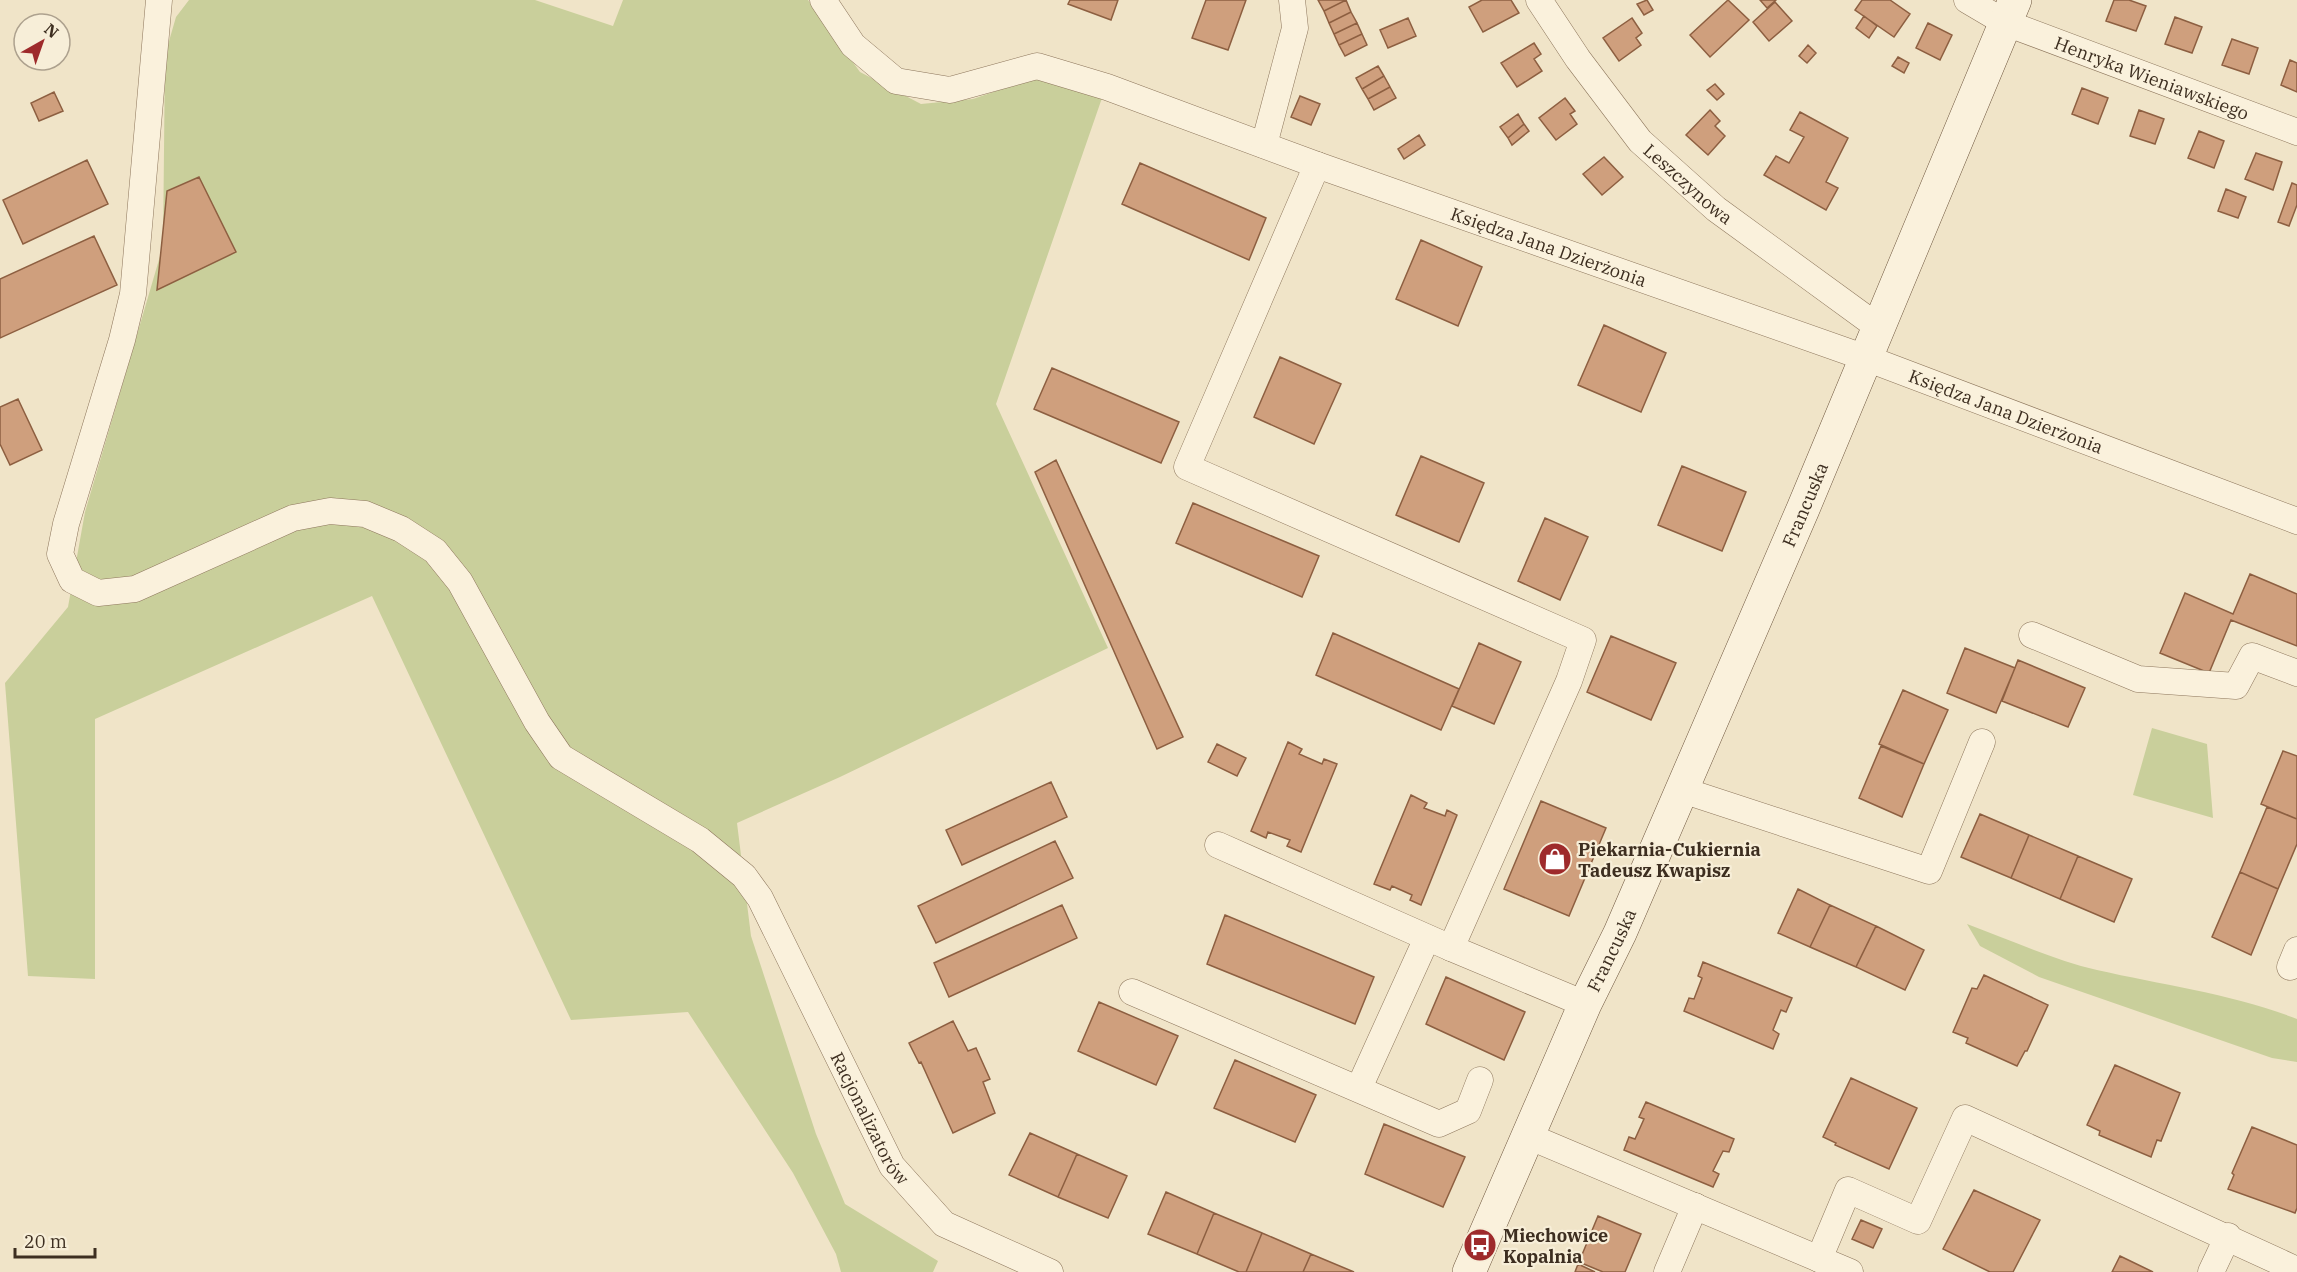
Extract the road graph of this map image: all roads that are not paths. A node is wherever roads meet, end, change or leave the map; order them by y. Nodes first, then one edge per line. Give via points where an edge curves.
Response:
1 (159, 0) edge
2 (823, 0) edge
3 (1292, 0) edge
4 (1539, 0) edge
5 (1967, 0) edge
6 (2010, 11) edge
7 (2297, 132) edge
8 (1264, 145) junction
9 (1317, 165) junction
10 (1878, 327) junction
11 (1866, 358) junction
12 (2297, 520) edge
13 (2032, 635) dead end
14 (2297, 673) edge
15 (1982, 742) dead end
16 (1682, 790) junction
17 (1218, 844) dead end
18 (1427, 938) junction
19 (1451, 948) junction
20 (1132, 992) dead end
21 (1585, 1004) junction
22 (1480, 1080) dead end
23 (1359, 1088) junction
24 (1528, 1136) junction
25 (1695, 1206) junction
26 (2228, 1236) junction
27 (1819, 1259) junction
28 (2297, 1270) edge
29 (1050, 1272) edge
30 (1469, 1272) edge
31 (1667, 1272) edge
32 (1850, 1272) edge
33 (2211, 1272) edge

1 - 29 street, Racjonalizatorów via 133,294 66,524 60,554 72,580 98,593 135,589 293,518 330,511 365,514 401,529 435,551 460,582 537,722 561,757 700,840 744,876 760,897 892,1166 944,1224
2 - 8 street, Księdza Jana Dzierżonia via 854,45 896,81 951,90 1037,66 1107,87
3 - 8 street via 1295,28
4 - 10 street, Leszczynowa via 1640,141 1716,209
5 - 6 street, Henryka Wieniawskiego
6 - 7 street, Henryka Wieniawskiego
6 - 10 street, Francuska
8 - 9 street, Księdza Jana Dzierżonia
9 - 11 street, Księdza Jana Dzierżonia
9 - 19 street via 1186,467 1583,640 1569,681
10 - 11 street, Francuska
11 - 12 street, Księdza Jana Dzierżonia
11 - 16 street, Francuska
13 - 14 street via 2138,679 2236,686 2252,656
15 - 16 street via 1929,871
16 - 21 street, Francuska
17 - 18 street, Francuska
18 - 19 street, Francuska
18 - 23 street
19 - 21 street, Francuska
20 - 23 street
21 - 24 street, Francuska
22 - 23 street via 1468,1111 1439,1124
24 - 25 street
24 - 30 street, Francuska
25 - 27 street
25 - 31 street
26 - 27 street via 1965,1118 1918,1221 1848,1190
26 - 28 street
26 - 33 street
27 - 32 street

